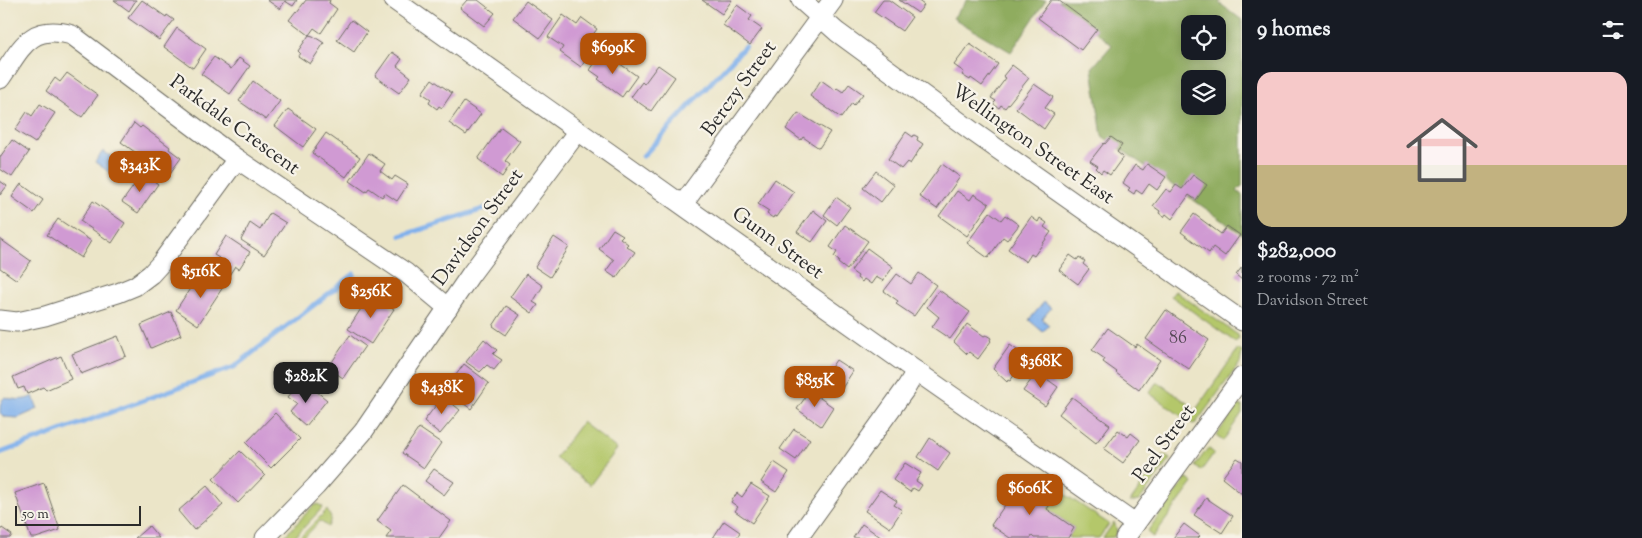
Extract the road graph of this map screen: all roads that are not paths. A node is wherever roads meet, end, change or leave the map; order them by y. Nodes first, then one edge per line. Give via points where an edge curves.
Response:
1 (394, 0) edge
2 (801, 0) edge
3 (833, 0) edge
4 (822, 17) junction
5 (0, 79) edge
6 (578, 131) junction
7 (237, 159) junction
8 (683, 204) junction
9 (448, 308) junction
10 (0, 320) edge
11 (1242, 321) edge
12 (916, 371) junction
13 (1242, 377) edge
14 (1130, 531) edge
15 (265, 538) edge
16 (798, 538) edge

1 - 6 street, Gunn Street
2 - 4 street, Wellington Street East
3 - 4 street, Berczy Street
4 - 8 street, Berczy Street
4 - 11 street, Wellington Street East via 972,131
5 - 7 street, Parkdale Crescent via 32,37 44,31 72,35
6 - 8 street, Gunn Street
6 - 9 street, Davidson Street
7 - 9 street, Parkdale Crescent via 406,273
7 - 10 street via 161,263 135,286 45,316 17,322
8 - 12 street, Gunn Street
9 - 15 street, Davidson Street via 358,439
12 - 14 street, Gunn Street
12 - 16 street
13 - 14 street, Peel Street

